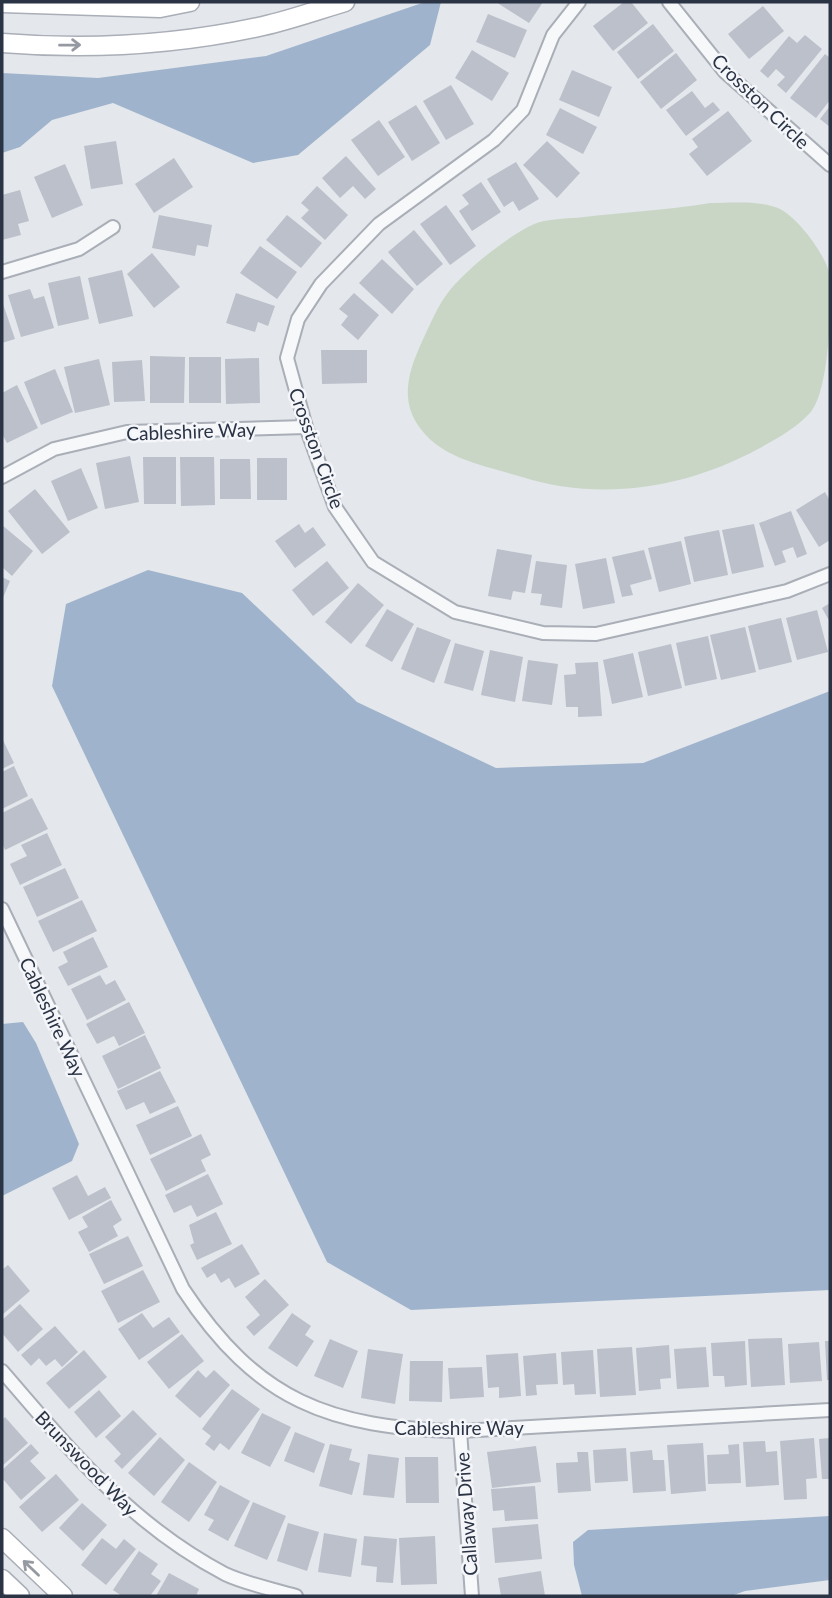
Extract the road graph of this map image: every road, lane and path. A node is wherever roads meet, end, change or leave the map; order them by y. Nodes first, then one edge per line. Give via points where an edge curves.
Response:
1 (190, 2) edge
2 (345, 2) edge
3 (579, 2) edge
4 (669, 2) edge
5 (2, 3) edge
6 (2, 43) edge
7 (830, 165) edge
8 (113, 227) dead end
9 (2, 272) edge
10 (306, 427) junction
11 (2, 477) edge
12 (830, 573) edge
13 (2, 909) edge
14 (2, 1371) edge
15 (830, 1410) edge
16 (460, 1431) junction
17 (2, 1538) edge
18 (2, 1579) edge
19 (20, 1596) edge
20 (63, 1596) edge
21 (296, 1596) edge
22 (472, 1596) edge

1 - 5 street via 160,8
6 -> 2 street via 152,44 264,26
3 - 10 street, Crosston Circle via 553,35 523,110 494,140 379,224 321,284 298,319 287,358
4 - 7 street, Crosston Circle via 725,72
8 - 9 street via 79,249
10 - 11 street, Cableshire Way via 127,432 54,449
10 - 12 street, Crosston Circle via 335,507 373,562 455,612 542,633 596,634 787,591
13 - 16 street, Cableshire Way via 183,1289 222,1344 259,1377 318,1410 389,1428
14 - 21 street, Brunswood Way via 112,1495 161,1536 227,1575
15 - 16 street, Cableshire Way
16 - 22 street, Callaway Drive
20 -> 17 street
18 - 19 street

